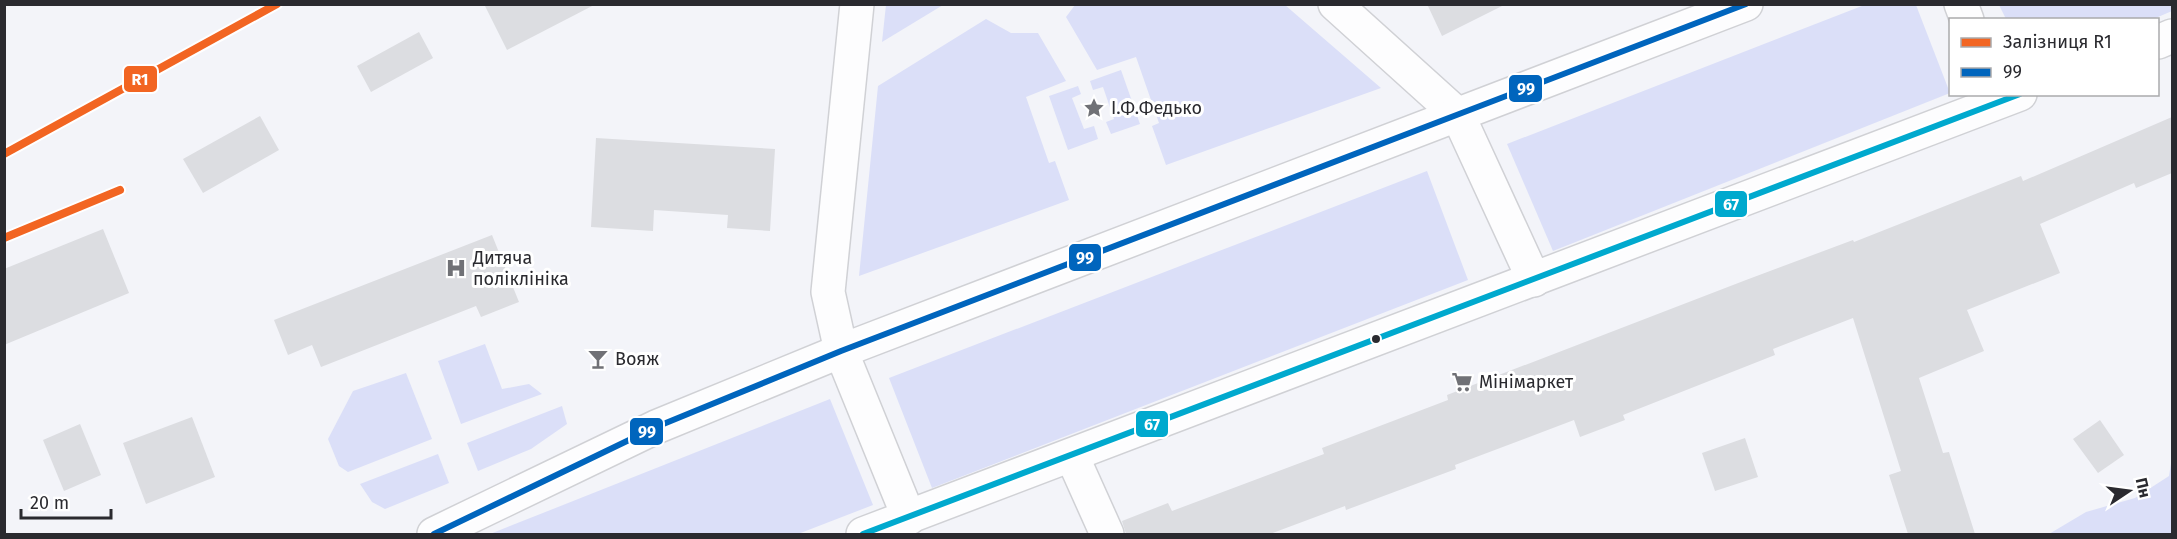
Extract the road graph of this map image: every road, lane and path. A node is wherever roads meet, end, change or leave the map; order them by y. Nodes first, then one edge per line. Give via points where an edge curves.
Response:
1 (858, 4) edge
2 (1335, 4) edge
3 (1746, 4) edge
4 (2006, 97) edge
5 (1458, 115) junction
6 (1534, 280) junction
7 (841, 351) junction
8 (1072, 456) junction
9 (909, 518) junction
10 (434, 534) edge
11 (862, 534) edge
12 (1107, 534) edge

1 - 7 street via 828,292
2 - 5 street
3 - 5 street
4 - 6 street
5 - 6 street
5 - 7 street
6 - 8 street
7 - 9 street
7 - 10 street via 656,426
8 - 9 street
8 - 12 street
9 - 11 street

